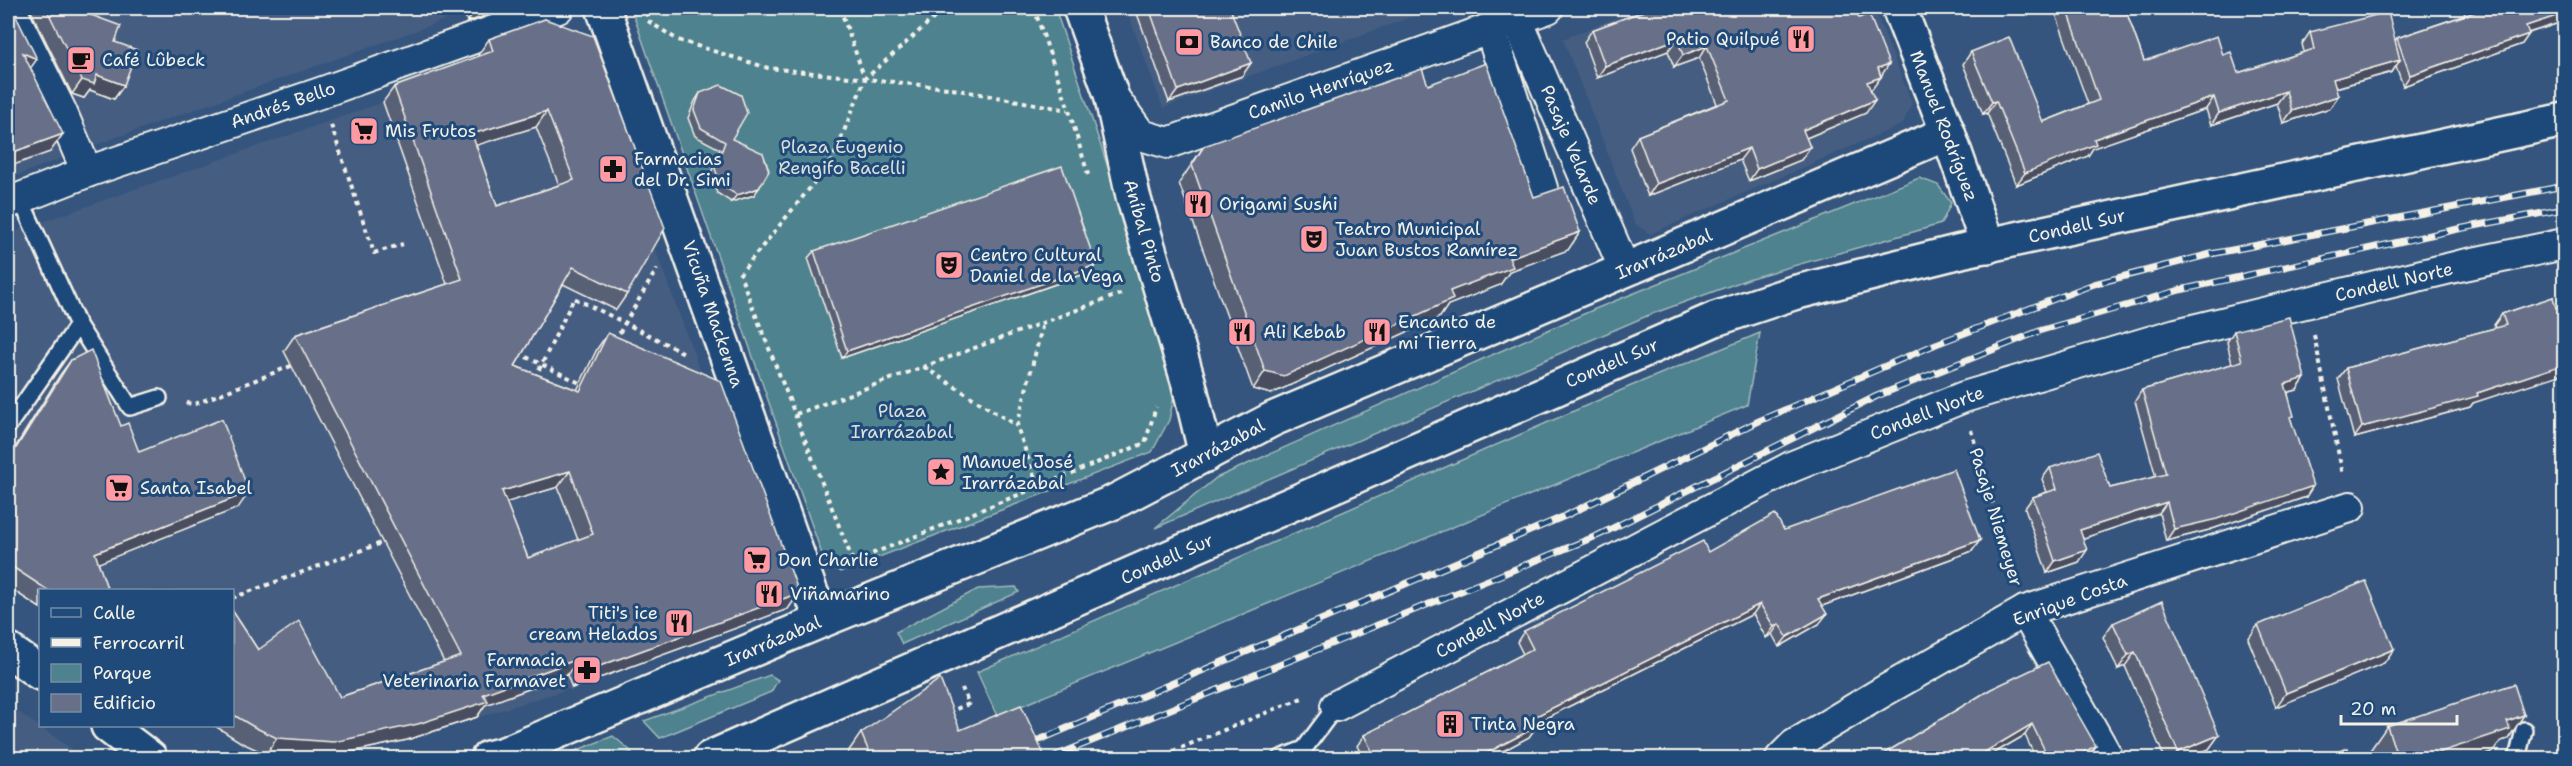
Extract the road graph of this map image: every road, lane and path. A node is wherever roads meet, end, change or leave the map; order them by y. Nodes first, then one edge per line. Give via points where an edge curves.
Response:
1 (10, 8) edge
2 (558, 8) edge
3 (603, 8) edge
4 (668, 8) edge
5 (840, 8) edge
6 (940, 8) edge
7 (1034, 8) edge
8 (1080, 8) edge
9 (1548, 8) edge
10 (1899, 8) edge
11 (640, 17) junction
12 (1503, 24) junction
13 (645, 27) dead end
14 (865, 79) junction
15 (320, 93) junction
16 (1111, 94) junction
17 (1069, 110) junction
18 (2565, 120) edge
19 (1948, 134) junction
20 (87, 172) junction
21 (1091, 185) dead end
22 (1542, 188) dead end
23 (14, 201) edge
24 (682, 227) junction
25 (403, 244) dead end
26 (2565, 244) edge
27 (1988, 246) junction
28 (735, 264) dead end
29 (1625, 270) junction
30 (740, 275) junction
31 (1128, 291) dead end
32 (2307, 302) junction
33 (1043, 322) junction
34 (625, 324) junction
35 (78, 325) junction
36 (512, 350) edge
37 (610, 351) edge
38 (304, 361) edge
39 (542, 365) junction
40 (924, 367) junction
41 (736, 379) junction
42 (533, 381) edge
43 (590, 387) edge
44 (1964, 397) junction
45 (159, 398) joint
46 (1157, 402) dead end
47 (796, 414) junction
48 (8, 426) edge
49 (1017, 426) junction
50 (1206, 454) junction
51 (1038, 487) junction
52 (2350, 507) joint
53 (385, 532) edge
54 (853, 559) junction
55 (807, 583) junction
56 (234, 597) edge
57 (866, 603) junction
58 (2025, 611) junction
59 (823, 620) junction
60 (8, 650) edge
61 (39, 672) edge
62 (1336, 706) junction
63 (109, 727) edge
64 (2524, 730) edge
65 (143, 756) edge
66 (174, 759) edge
67 (488, 759) edge
68 (710, 759) edge
69 (1156, 759) edge
70 (1281, 759) edge
71 (1781, 759) edge
72 (2108, 759) edge
73 (2517, 759) edge

1 - 20 street
2 - 15 street, Andrés Bello
3 - 24 street, Vicuña Mackenna
4 - 11 path
5 - 14 path
6 - 14 path via 934,18
7 - 17 path
8 - 16 street, Aníbal Pinto
9 - 12 street, Camilo Henríquez
10 - 19 street, Manuel Rodríguez
11 - 13 path
11 - 14 path via 678,40 768,68
12 - 16 street, Camilo Henríquez via 1168,143 1141,135
12 - 22 street
12 - 29 street, Pasaje Velarde
14 - 17 path via 947,88
14 - 30 path via 832,161
15 - 20 street, Andrés Bello
15 - 25 path via 374,253
16 - 50 street, Aníbal Pinto via 1133,196
17 - 21 path
18 - 27 street, Condell Sur
19 - 27 street, Manuel Rodríguez
19 - 29 street, Irarrázabal
20 - 23 street, Andrés Bello
23 - 35 lane
24 - 34 path
24 - 41 street, Vicuña Mackenna
26 - 32 street, Condell Norte
27 - 68 street, Condell Sur via 1793,293 1715,319
28 - 30 path
29 - 50 street, Irarrázabal via 1273,419
30 - 47 path
31 - 33 path
32 - 44 street, Condell Norte via 2176,334
32 - 52 path
33 - 40 path
33 - 49 path
34 - 37 path
34 - 39 path via 574,298
34 - 41 path
35 - 45 lane via 130,407
35 - 48 lane
36 - 39 path
38 - 45 path via 195,404
39 - 42 path
39 - 43 path
40 - 47 path
40 - 49 path
41 - 55 street, Vicuña Mackenna
44 - 58 path, Pasaje Niemeyer
44 - 62 street, Condell Norte via 1791,467
46 - 51 path via 1145,442
47 - 54 path
49 - 51 path
50 - 57 street, Irarrázabal via 1114,502
51 - 54 path
52 - 58 street, Enrique Costa
53 - 56 path via 381,543
54 - 55 path
54 - 57 path
55 - 59 street, Vicuña Mackenna
57 - 59 street, Irarrázabal
58 - 71 street, Enrique Costa via 1794,745
58 - 72 street, Pasaje Niemeyer
59 - 67 street, Irarrázabal
60 - 61 street
62 - 69 path via 1317,692
62 - 70 lane via 1304,749
63 - 65 street
64 - 73 lane
65 - 66 street

